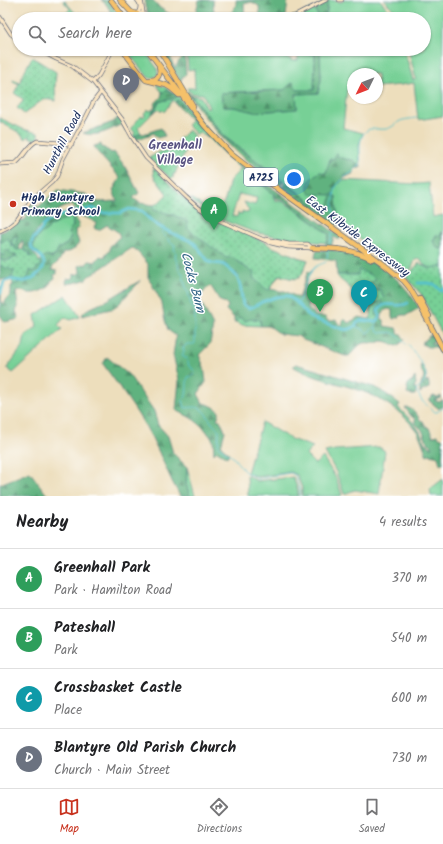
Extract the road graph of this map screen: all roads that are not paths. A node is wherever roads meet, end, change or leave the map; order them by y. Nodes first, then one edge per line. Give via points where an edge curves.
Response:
1 (110, 0) edge
2 (114, 0) edge
3 (120, 0) edge
4 (139, 0) edge
5 (326, 0) edge
6 (119, 12) edge
7 (123, 12) edge
8 (130, 12) edge
9 (138, 12) edge
10 (143, 12) edge
11 (303, 12) edge
12 (0, 17) edge
13 (12, 35) edge
14 (50, 56) edge
15 (109, 56) edge
16 (152, 56) edge
17 (155, 56) edge
18 (164, 56) edge
19 (129, 58) joint
20 (157, 62) junction
21 (94, 84) junction
22 (101, 92) junction
23 (194, 106) junction
24 (200, 119) junction
25 (72, 144) junction
26 (0, 164) edge
27 (0, 231) edge
28 (312, 248) joint
29 (388, 268) junction
30 (443, 343) edge
31 (443, 349) edge

1 - 6 highway
2 - 7 highway
3 - 8 highway
4 - 9 main road
4 - 10 main road
5 - 11 main road
12 - 13 main road
14 - 21 main road via 75,68
15 - 21 main road
16 - 20 highway, East Kilbride Expressway / A725
17 - 23 highway, East Kilbride Expressway / A725
18 - 23 highway, A725
19 - 20 highway, A725 via 146,78 151,80 160,74
19 - 24 highway, A725 via 144,79 174,90
20 - 24 highway, East Kilbride Expressway / A725
21 - 22 main road
22 - 25 main road, Hunthill Road
22 - 28 main road via 122,119 146,158 196,206 218,220 271,243
23 - 30 highway, East Kilbride Expressway / A725 via 236,155 403,278 420,299
24 - 29 highway, East Kilbride Expressway / A725 via 222,145 244,164
25 - 26 main road via 39,141 33,144 18,163
25 - 27 main road, Hunthill Road via 54,179 33,198 16,221
28 - 29 highway via 340,249 357,253
29 - 31 highway, East Kilbride Expressway / A725 via 404,282 415,297

